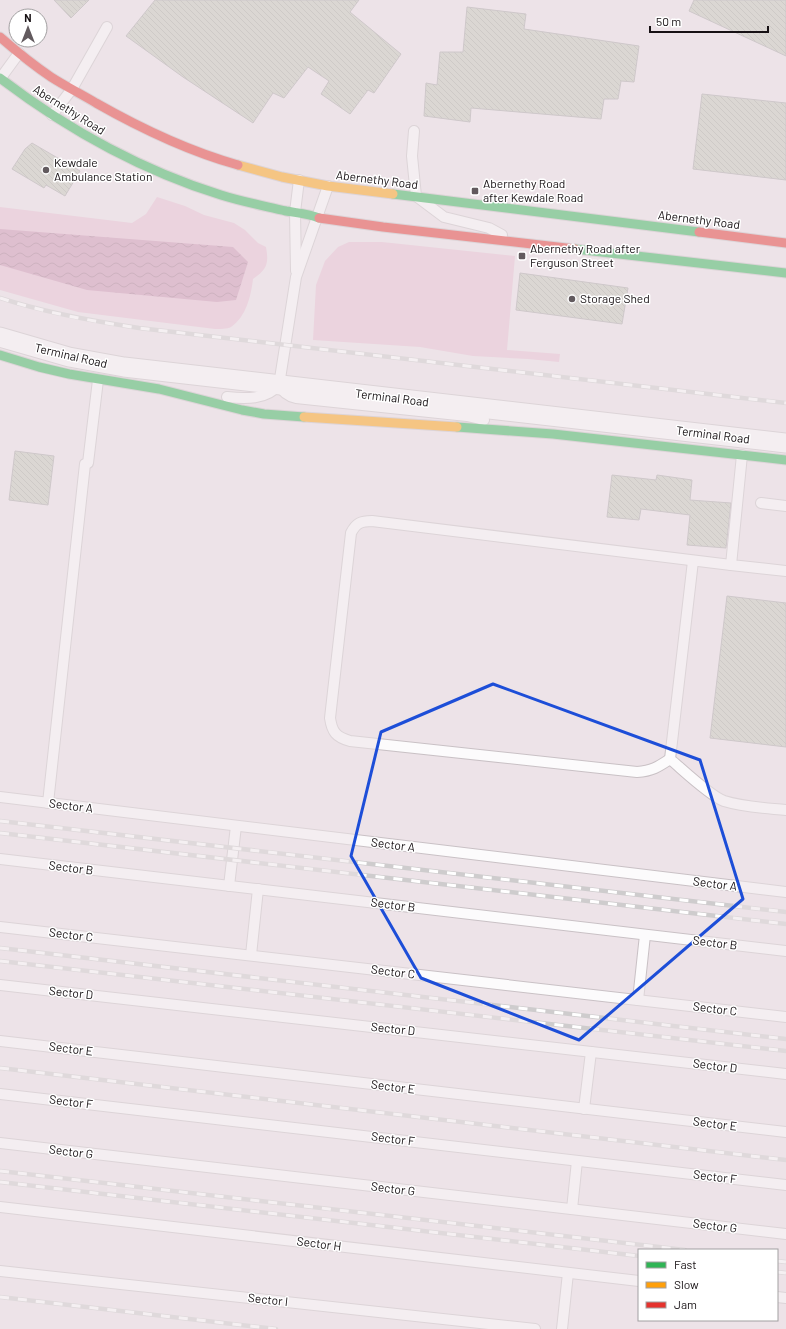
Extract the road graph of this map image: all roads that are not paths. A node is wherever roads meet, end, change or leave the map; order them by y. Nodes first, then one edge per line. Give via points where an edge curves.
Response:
1 (107, 27) dead end
2 (0, 37) edge
3 (19, 53) junction
4 (0, 78) edge
5 (72, 89) junction
6 (52, 115) junction
7 (414, 131) dead end
8 (299, 180) junction
9 (328, 186) junction
10 (416, 196) junction
11 (295, 212) junction
12 (318, 217) junction
13 (516, 242) junction
14 (786, 243) edge
15 (786, 274) edge
16 (296, 277) junction
17 (0, 338) edge
18 (0, 355) edge
19 (98, 380) junction
20 (279, 385) junction
21 (159, 389) junction
22 (553, 434) junction
23 (786, 443) edge
24 (742, 455) junction
25 (786, 460) edge
26 (760, 503) dead end
27 (786, 506) edge
28 (693, 561) junction
29 (731, 565) junction
30 (786, 571) edge
31 (670, 759) junction
32 (0, 797) edge
33 (48, 803) junction
34 (786, 810) edge
35 (236, 826) junction
36 (0, 859) edge
37 (229, 886) junction
38 (258, 889) junction
39 (786, 892) edge
40 (0, 927) edge
41 (645, 935) junction
42 (786, 951) edge
43 (251, 955) junction
44 (0, 984) edge
45 (638, 1000) junction
46 (786, 1017) edge
47 (0, 1041) edge
48 (591, 1052) junction
49 (786, 1074) edge
50 (0, 1094) edge
51 (584, 1109) junction
52 (786, 1132) edge
53 (0, 1143) edge
54 (577, 1161) junction
55 (786, 1185) edge
56 (0, 1207) edge
57 (572, 1209) junction
58 (786, 1234) edge
59 (0, 1270) edge
60 (568, 1273) junction
61 (638, 1281) edge
62 (535, 1329) edge
63 (562, 1329) edge

1 - 5 lane
2 - 3 main road, Abernethy Road
3 - 4 lane
3 - 5 main road, Abernethy Road
4 - 6 main road, Abernethy Road
5 - 6 lane
5 - 8 main road, Abernethy Road via 126,120 173,142 223,161
6 - 11 main road, Abernethy Road via 111,150 175,180 255,205
7 - 10 lane via 412,156
8 - 9 main road, Abernethy Road
8 - 11 lane
9 - 10 main road, Abernethy Road
9 - 12 lane
10 - 13 lane via 444,217 489,228
10 - 14 main road, Abernethy Road
11 - 12 main road, Abernethy Road
11 - 16 lane
12 - 13 main road, Abernethy Road
12 - 16 lane
13 - 15 main road, Abernethy Road
16 - 20 lane
17 - 20 street, Terminal Road via 110,365
18 - 19 main road
19 - 21 main road
19 - 33 lane via 88,463 85,464
20 - 21 lane via 267,394 246,398
20 - 22 lane via 285,394 296,398 467,416
20 - 23 street, Terminal Road
21 - 22 main road via 264,414
22 - 24 main road
24 - 25 main road
24 - 29 lane
26 - 27 lane
28 - 29 lane
28 - 31 lane
28 - 31 lane via 372,521 358,523 352,533 330,718 335,733 350,741 637,772 657,768
29 - 30 lane
31 - 34 lane via 723,800
32 - 33 lane, Sector A
33 - 35 lane, Sector A
35 - 37 lane
35 - 39 lane, Sector A
36 - 37 lane, Sector B
37 - 38 lane, Sector B
38 - 41 lane, Sector B
38 - 43 lane
40 - 43 lane, Sector C
41 - 42 lane, Sector B
41 - 45 lane
43 - 45 lane, Sector C
44 - 48 lane, Sector D
45 - 46 lane, Sector C
47 - 51 lane, Sector E
48 - 49 lane, Sector D
48 - 51 lane
50 - 54 lane, Sector F
51 - 52 lane, Sector E
53 - 57 lane, Sector G
54 - 55 lane, Sector F
54 - 57 lane
56 - 60 lane, Sector H
57 - 58 lane, Sector G
59 - 62 lane, Sector I
60 - 61 lane, Sector H
60 - 63 lane

